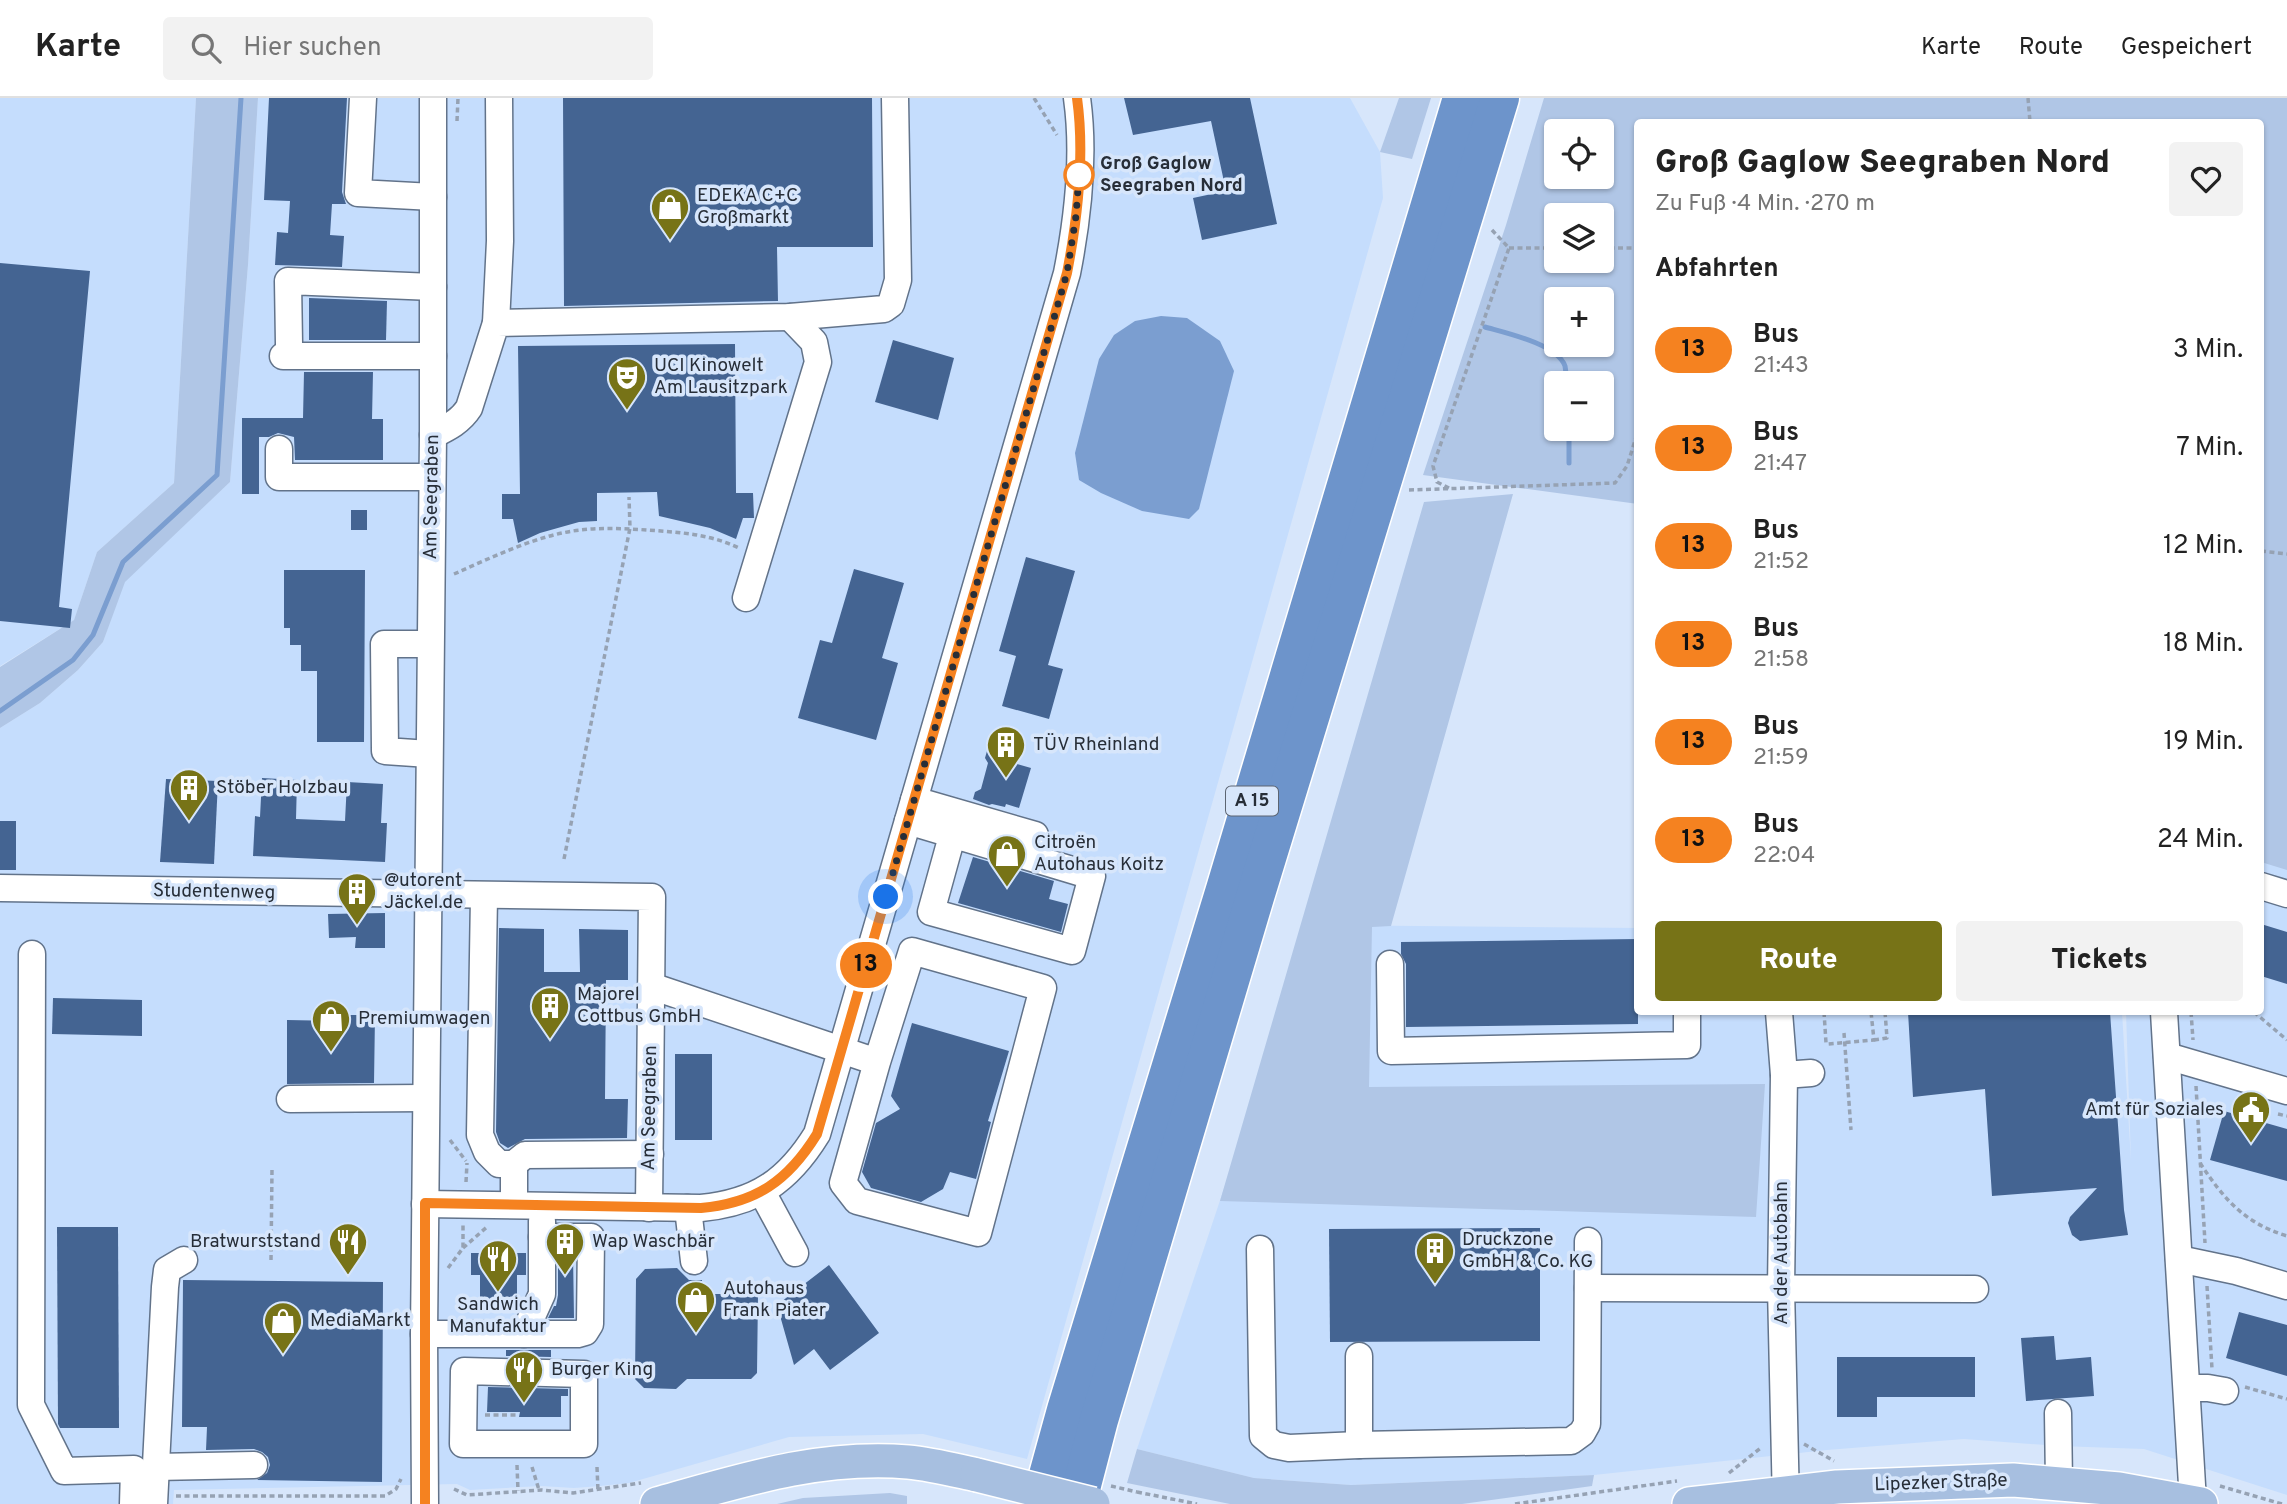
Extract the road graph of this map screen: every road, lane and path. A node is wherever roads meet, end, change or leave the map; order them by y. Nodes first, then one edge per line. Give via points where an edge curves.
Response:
1 (363, 98) edge
2 (433, 98) edge
3 (458, 98) edge
4 (499, 98) edge
5 (895, 98) edge
6 (1034, 98) edge
7 (1077, 98) edge
8 (1462, 98) edge
9 (1500, 98) edge
10 (2028, 98) edge
11 (2030, 119) edge
12 (457, 125) dead end
13 (1059, 138) dead end
14 (433, 197) junction
15 (1490, 227) dead end
16 (1509, 248) junction
17 (1544, 248) edge
18 (1614, 248) edge
19 (1634, 248) edge
20 (433, 287) junction
21 (790, 317) junction
22 (495, 323) junction
23 (433, 356) junction
24 (433, 435) junction
25 (1634, 444) edge
26 (279, 449) dead end
27 (432, 477) junction
28 (1449, 488) junction
29 (1407, 490) dead end
30 (629, 497) dead end
31 (630, 528) junction
32 (2264, 551) edge
33 (2287, 554) edge
34 (758, 558) junction
35 (453, 585) dead end
36 (746, 598) dead end
37 (430, 644) junction
38 (429, 754) junction
39 (911, 810) junction
40 (1035, 835) dead end
41 (952, 836) junction
42 (564, 859) dead end
43 (2264, 887) edge
44 (0, 888) edge
45 (2287, 894) edge
46 (428, 895) junction
47 (484, 896) junction
48 (32, 954) dead end
49 (1390, 964) dead end
50 (651, 986) junction
51 (1687, 1015) edge
52 (1779, 1015) edge
53 (1824, 1015) edge
54 (1871, 1015) edge
55 (1885, 1015) edge
56 (2164, 1015) edge
57 (2191, 1015) edge
58 (2258, 1015) edge
59 (1844, 1033) dead end
60 (1874, 1040) junction
61 (2287, 1040) edge
62 (1845, 1042) junction
63 (841, 1050) junction
64 (2167, 1056) junction
65 (877, 1062) junction
66 (2194, 1064) junction
67 (1811, 1073) dead end
68 (1784, 1075) junction
69 (2287, 1091) edge
70 (290, 1098) dead end
71 (425, 1098) junction
72 (1851, 1130) dead end
73 (450, 1131) dead end
74 (650, 1154) junction
75 (2199, 1161) junction
76 (467, 1163) junction
77 (514, 1164) junction
78 (272, 1169) dead end
79 (478, 1172) dead end
80 (762, 1192) junction
81 (425, 1203) junction
82 (464, 1203) junction
83 (514, 1204) junction
84 (542, 1205) junction
85 (649, 1208) junction
86 (688, 1208) junction
87 (490, 1224) dead end
88 (2287, 1236) edge
89 (542, 1237) junction
90 (1588, 1241) dead end
91 (463, 1248) junction
92 (1260, 1249) dead end
93 (795, 1253) dead end
94 (2179, 1259) junction
95 (184, 1260) dead end
96 (271, 1260) dead end
97 (694, 1261) dead end
98 (2206, 1265) junction
99 (447, 1281) dead end
100 (2287, 1286) edge
101 (1588, 1287) junction
102 (1781, 1288) junction
103 (1975, 1289) dead end
104 (424, 1334) junction
105 (524, 1334) junction
106 (1359, 1356) dead end
107 (424, 1371) junction
108 (464, 1371) junction
109 (2225, 1384) junction
110 (2187, 1388) junction
111 (2287, 1399) edge
112 (2058, 1413) dead end
113 (1359, 1445) junction
114 (254, 1465) dead end
115 (517, 1465) dead end
116 (532, 1465) dead end
117 (156, 1467) junction
118 (597, 1467) dead end
119 (2059, 1484) junction
120 (396, 1489) dead end
121 (539, 1490) dead end
122 (597, 1491) dead end
123 (517, 1492) dead end
124 (1136, 1492) dead end
125 (1786, 1499) edge
126 (147, 1501) edge
127 (2197, 1503) edge
128 (425, 1504) edge
129 (657, 1504) edge
130 (1040, 1504) edge
131 (1077, 1504) edge
132 (1093, 1504) edge
133 (1196, 1504) edge
134 (1689, 1504) edge

1 - 14 street via 358,193
2 - 14 street, Am Seegraben
3 - 12 path
4 - 22 street
5 - 21 street via 898,280 891,304 884,309
6 - 13 path
7 - 39 street via 1079,175 1067,273
8 - 130 highway, A 15
9 - 131 highway, A 15 via 1255,897
10 - 11 path
14 - 20 street, Am Seegraben
15 - 16 path
16 - 17 path
16 - 28 path via 1433,466 1437,482
18 - 19 path
20 - 23 street, Am Seegraben
20 - 23 street via 289,281 286,350
21 - 22 street
21 - 34 street via 814,342 818,362
22 - 24 street via 469,408
23 - 24 street, Am Seegraben
24 - 27 street, Am Seegraben
25 - 28 path via 1627,466 1615,482
26 - 27 street via 279,477
27 - 37 street, Am Seegraben
28 - 29 path
30 - 31 path
31 - 34 path via 723,540
31 - 35 path via 578,530 538,541 453,574
31 - 42 path
32 - 33 path
34 - 36 street
37 - 38 street, Am Seegraben
37 - 38 street via 384,644 384,751
38 - 46 street, Am Seegraben
39 - 40 street
39 - 41 street
39 - 63 street
41 - 41 street via 1092,876 1072,951 932,912
43 - 45 street
44 - 46 street, Studentenweg
46 - 47 street, Am Seegraben
46 - 71 street, Am Seegraben
47 - 50 street, Am Seegraben via 652,897
47 - 77 street via 480,1135 499,1164
48 - 126 street via 31,1405 64,1471 134,1469
49 - 51 street via 1391,1051 1687,1045
50 - 63 street
50 - 74 street, Am Seegraben
52 - 68 street, An der Autobahn
53 - 62 path via 1826,1043
54 - 60 path
55 - 60 path via 1887,1038
56 - 64 street, Lipezker Straße
57 - 66 path
58 - 61 path
59 - 62 path
60 - 62 path
62 - 72 path
63 - 65 street
63 - 80 street via 817,1134 783,1176
64 - 66 street
64 - 94 street, Lipezker Straße
65 - 65 street via 912,951 1044,988 978,1233 857,1201 843,1183
66 - 69 street
66 - 75 path
67 - 68 street
68 - 102 street, An der Autobahn
70 - 71 street
71 - 81 street, Am Seegraben
73 - 76 path via 450,1142
74 - 77 street via 525,1155
74 - 85 street, Am Seegraben
75 - 88 path via 2236,1210
75 - 98 path
76 - 79 path
76 - 82 path
77 - 83 street
78 - 96 path
80 - 86 street via 733,1204
80 - 93 street
81 - 82 street
81 - 104 street, Am Seegraben
82 - 83 street
82 - 91 path
83 - 84 street
84 - 85 street
84 - 89 street
85 - 86 street
86 - 97 street
87 - 91 path
89 - 105 street via 542,1294
89 - 105 street via 591,1237 590,1324 578,1334
90 - 101 street
91 - 99 path via 448,1268
92 - 113 street via 1263,1436 1274,1446 1289,1448
94 - 98 street
94 - 110 street, Lipezker Straße
95 - 117 street via 167,1270 164,1287
98 - 100 street
98 - 109 path
101 - 102 street
101 - 113 street via 1587,1423 1571,1441
102 - 103 street
102 - 125 street, An der Autobahn
104 - 105 street
104 - 107 street, Am Seegraben
106 - 113 street
107 - 108 street
107 - 128 street, Am Seegraben
108 - 108 street via 463,1444 584,1444 584,1374
109 - 110 street
109 - 111 path
110 - 127 street, Lipezker Straße
112 - 119 street
114 - 117 street
115 - 123 path
116 - 121 path
117 - 126 street
118 - 122 path
119 - 125 main road, Lipezker Straße via 2013,1480 1837,1488
119 - 127 main road, Lipezker Straße
120 - 126 path via 385,1496
124 - 133 path
125 - 134 main road, Lipezker Straße
129 - 132 main road, bridge via 766,1473 823,1464 909,1462

